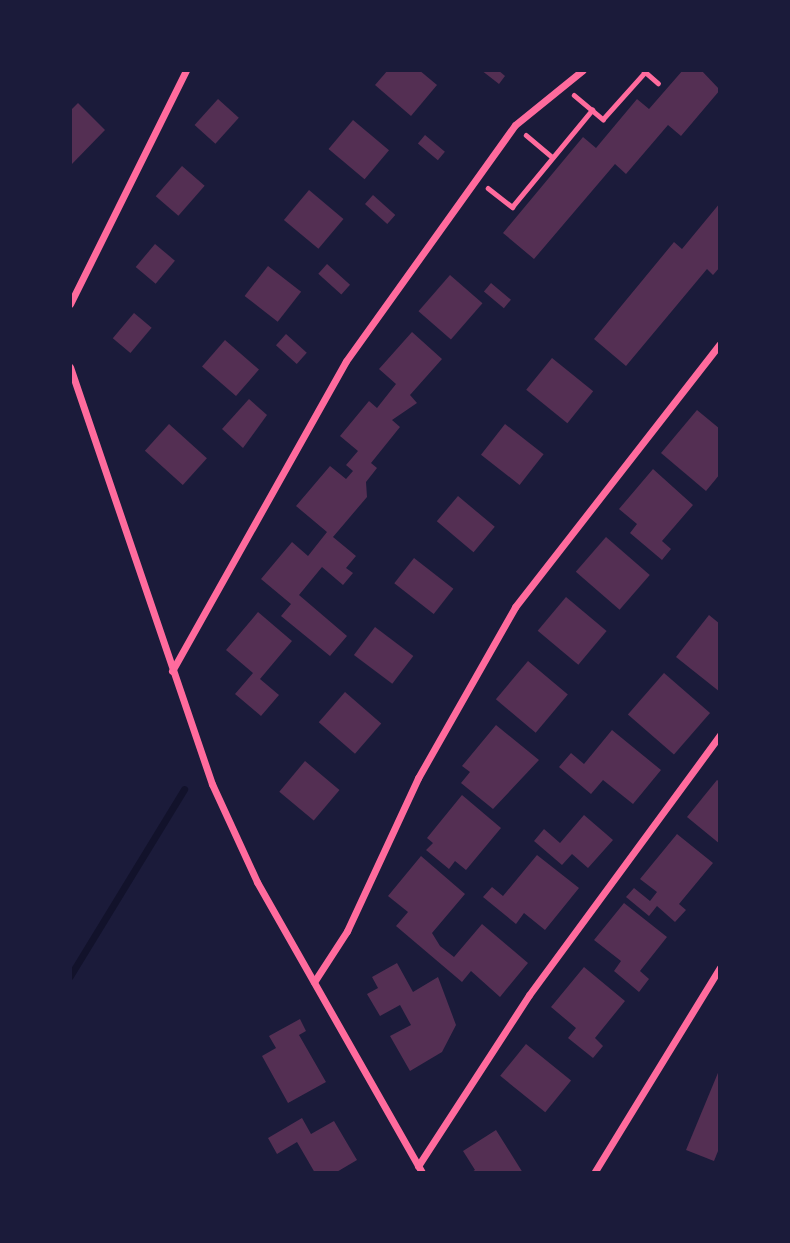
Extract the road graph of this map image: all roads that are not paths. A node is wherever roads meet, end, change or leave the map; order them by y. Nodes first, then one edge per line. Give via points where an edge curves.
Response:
1 (186, 70) edge
2 (583, 70) edge
3 (70, 304) edge
4 (720, 344) edge
5 (70, 367) edge
6 (172, 671) junction
7 (720, 735) edge
8 (720, 967) edge
9 (314, 982) junction
10 (420, 1170) edge
11 (594, 1173) edge

1 - 3 street
2 - 6 street via 559,83 515,125 346,361
4 - 9 street via 515,607 418,778 347,931
5 - 6 street
6 - 9 street via 212,784 257,882
7 - 10 street via 529,995
8 - 11 street
9 - 10 street

